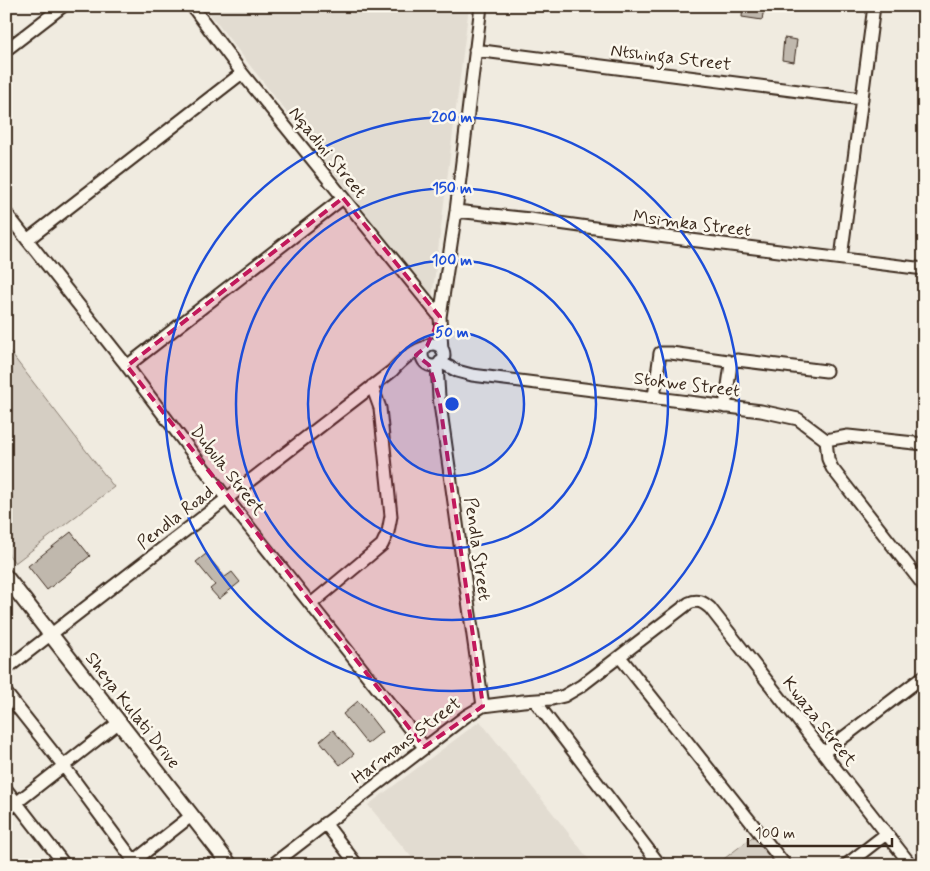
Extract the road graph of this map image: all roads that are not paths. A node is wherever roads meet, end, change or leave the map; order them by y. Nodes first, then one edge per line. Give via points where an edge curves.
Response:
1 (63, 6) edge
2 (192, 6) edge
3 (481, 6) edge
4 (874, 6) edge
5 (6, 50) edge
6 (475, 50) junction
7 (242, 73) junction
8 (862, 99) junction
9 (343, 198) junction
10 (456, 211) junction
11 (6, 213) edge
12 (27, 240) junction
13 (841, 258) junction
14 (924, 269) edge
15 (440, 320) junction
16 (426, 347) junction
17 (442, 350) junction
18 (433, 364) junction
19 (731, 364) junction
20 (127, 366) junction
21 (392, 371) junction
22 (826, 371) dead end
23 (372, 386) junction
24 (654, 397) junction
25 (725, 407) junction
26 (826, 440) junction
27 (924, 444) edge
28 (227, 499) junction
29 (6, 578) edge
30 (924, 586) edge
31 (701, 601) joint
32 (311, 604) junction
33 (51, 634) junction
34 (620, 657) junction
35 (6, 669) edge
36 (924, 676) edge
37 (6, 693) edge
38 (535, 701) junction
39 (483, 706) junction
40 (118, 723) junction
41 (424, 747) junction
42 (823, 753) junction
43 (63, 765) junction
44 (6, 789) edge
45 (17, 803) junction
46 (6, 811) edge
47 (192, 816) junction
48 (325, 824) junction
49 (886, 834) junction
50 (131, 863) edge
51 (65, 865) edge
52 (230, 865) edge
53 (272, 865) edge
54 (357, 865) edge
55 (660, 865) edge
56 (785, 865) edge
57 (846, 865) edge
58 (911, 865) edge

1 - 5 street
2 - 7 street, Nqadini Street
3 - 6 street
4 - 8 street
6 - 8 street, Ntshinga Street
6 - 10 street
7 - 9 street, Nqadini Street
7 - 12 street
8 - 13 street
9 - 15 street, Nqadini Street
9 - 20 street
10 - 13 street, Msimka Street
10 - 15 street
11 - 12 street, Dubula Street
12 - 20 street, Dubula Street
13 - 14 street, Msimka Street
15 - 16 street
15 - 17 street
16 - 17 street via 435,345
16 - 18 street via 422,352
16 - 21 street, Pendla Road via 415,351
17 - 18 street via 443,358
18 - 21 street, Pendla Road via 409,363
18 - 24 street, Stokwe Street via 472,375
18 - 39 street, Pendla Street
19 - 22 street via 736,360
19 - 24 street via 728,361 660,353
19 - 25 street
20 - 28 street, Dubula Street
21 - 23 street, Pendla Road
23 - 28 street, Pendla Road
23 - 32 street via 380,408 390,524 382,545
24 - 25 street, Stokwe Street
25 - 26 street, Stokwe Street via 792,418
26 - 27 street via 848,436
26 - 30 street via 832,468
28 - 32 street, Dubula Street
28 - 33 street, Pendla Road
29 - 33 street, Sheya Kulati Drive
31 - 34 street, Harmans Street via 689,603
31 - 42 street, Kwaza Street via 710,608
32 - 41 street, Dubula Street
33 - 35 street, Pendla Road
33 - 40 street, Sheya Kulati Drive
34 - 38 street, Harmans Street via 564,696
34 - 56 street
36 - 42 street
37 - 43 street
38 - 39 street, Harmans Street
38 - 55 street
39 - 41 street, Harmans Street
40 - 43 street
40 - 47 street, Sheya Kulati Drive
41 - 48 street, Harmans Street
42 - 49 street, Kwaza Street
43 - 45 street
43 - 50 street
44 - 45 street
45 - 46 street
45 - 51 street
47 - 50 street
47 - 52 street, Sheya Kulati Drive
48 - 53 street, Harmans Street
48 - 54 street
49 - 57 street
49 - 58 street, Kwaza Street

